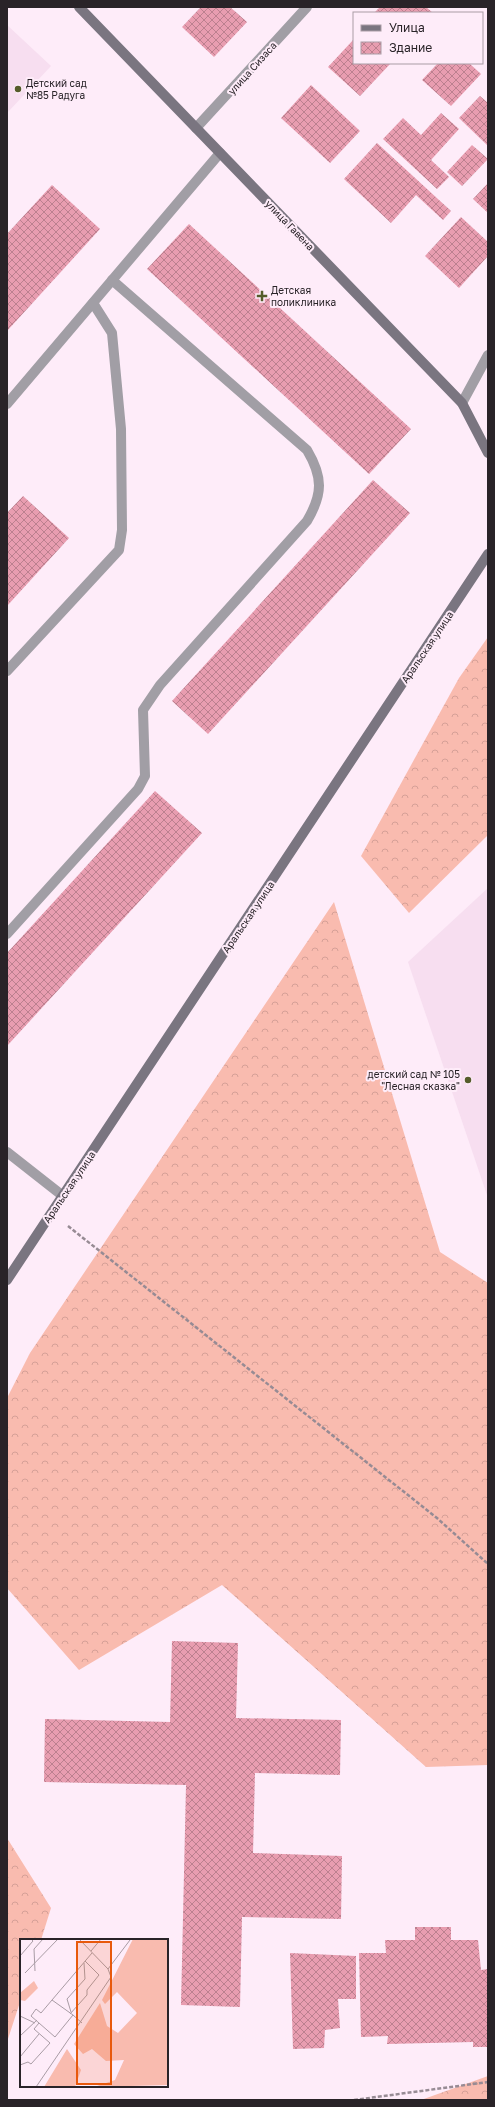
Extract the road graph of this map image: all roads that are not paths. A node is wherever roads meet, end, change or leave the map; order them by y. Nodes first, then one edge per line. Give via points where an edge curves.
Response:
1 (79, 7) edge
2 (307, 7) edge
3 (196, 128) junction
4 (220, 153) junction
5 (112, 280) junction
6 (93, 303) junction
7 (488, 355) edge
8 (462, 403) junction
9 (7, 404) edge
10 (488, 453) edge
11 (488, 554) edge
12 (7, 671) edge
13 (7, 934) edge
14 (7, 1152) edge
15 (63, 1196) junction
16 (7, 1280) edge

1 - 3 street, улица Гавена
2 - 3 street, улица Сизаса
3 - 4 street, улица Гавена
4 - 5 street
4 - 8 street, улица Гавена
5 - 6 street
5 - 13 street via 307,450 319,476 319,493 315,508 307,521 160,685 143,710 145,776 138,789
6 - 9 street
6 - 12 street via 112,333 121,429 122,530 119,550
7 - 8 street
8 - 10 street, улица Гавена
11 - 15 street, Аральская улица
14 - 15 street
15 - 16 street, Аральская улица

